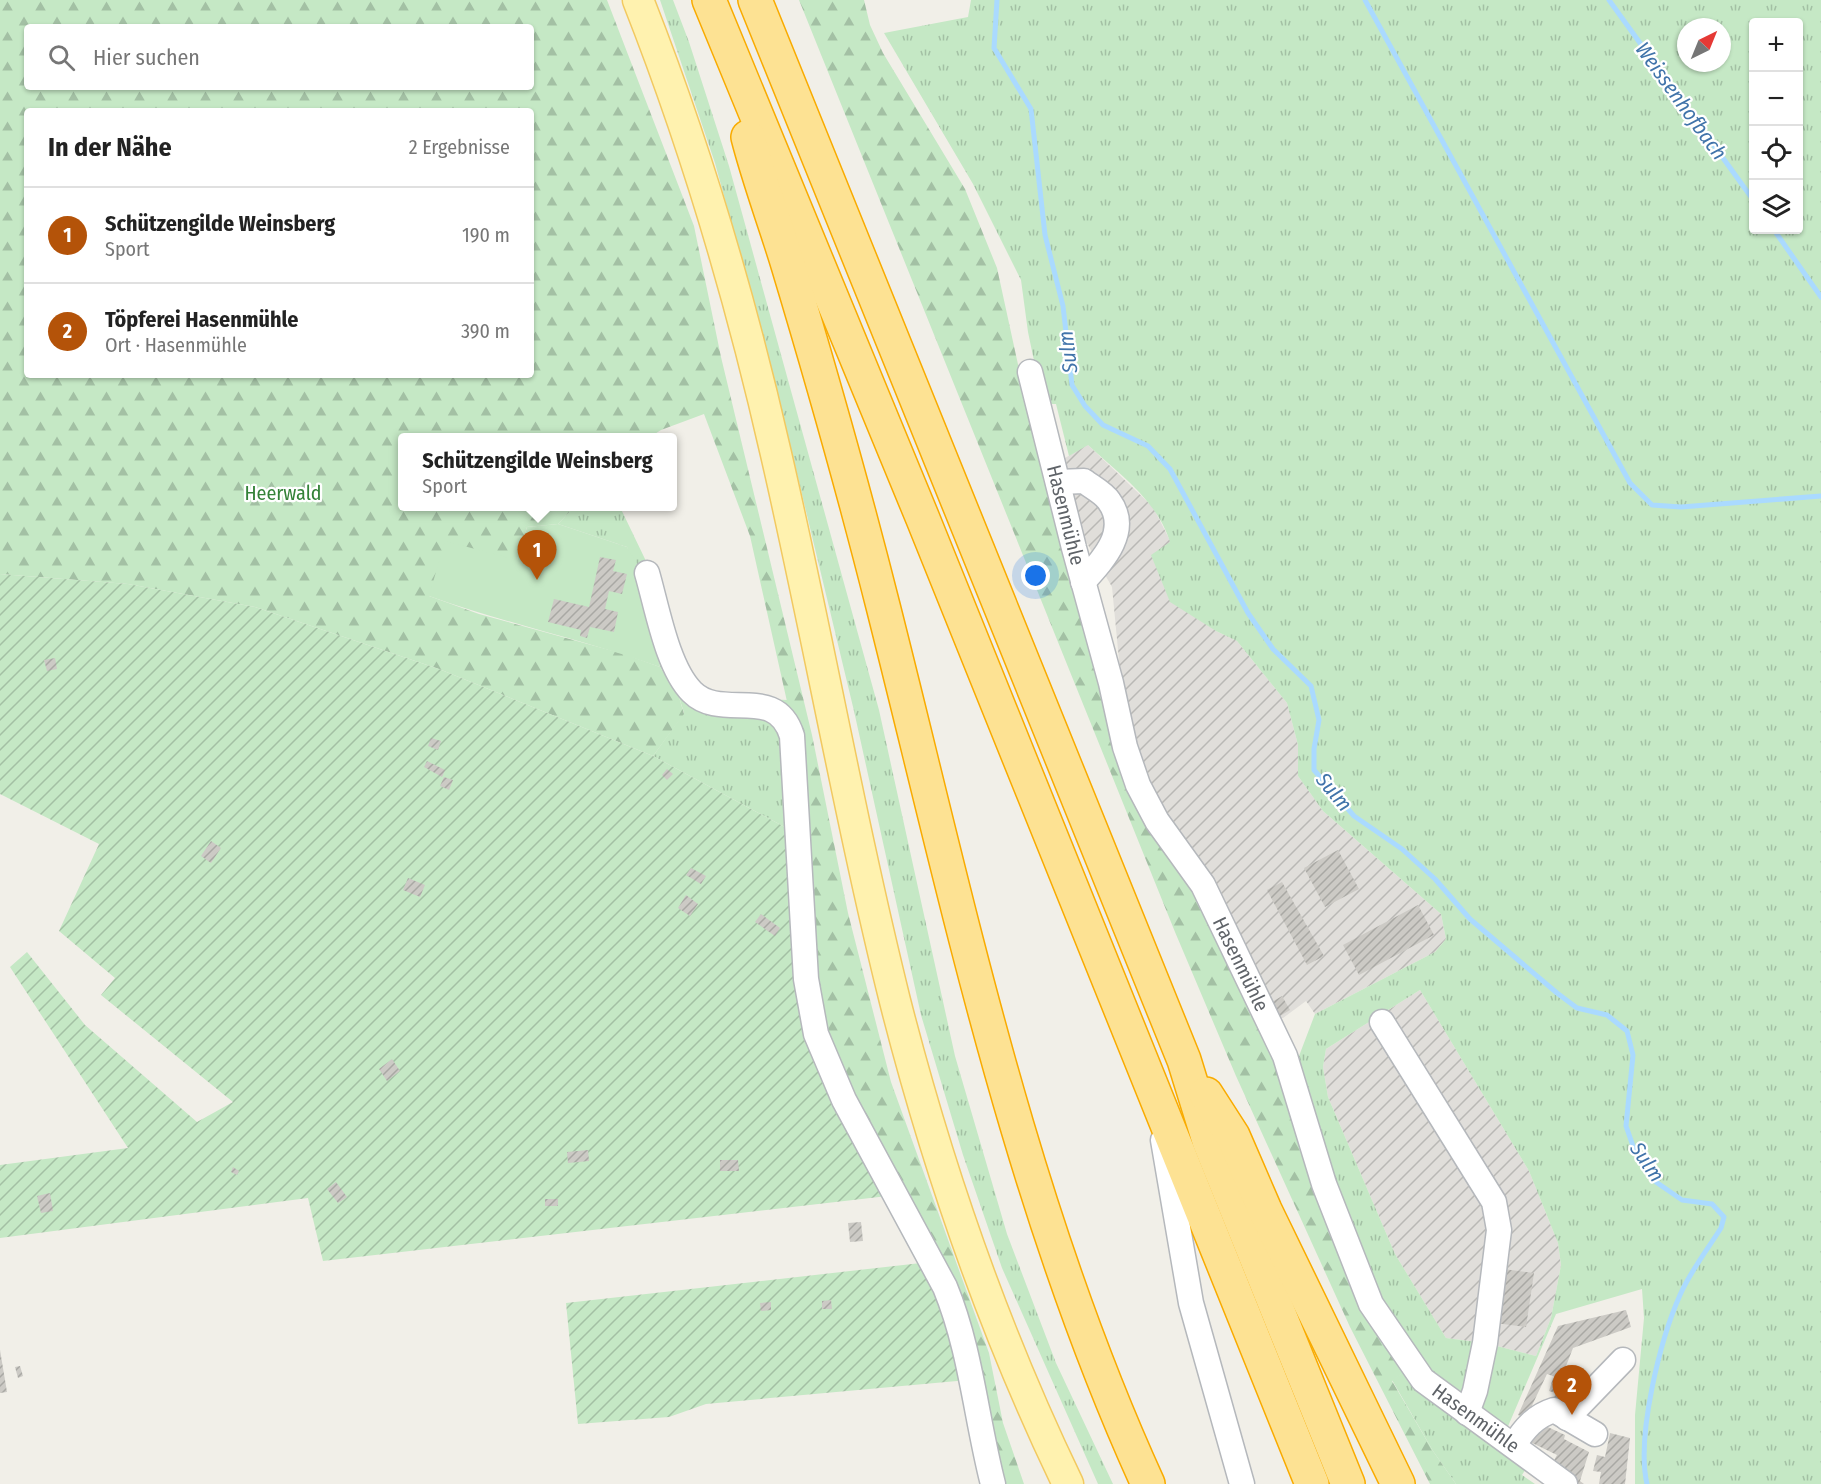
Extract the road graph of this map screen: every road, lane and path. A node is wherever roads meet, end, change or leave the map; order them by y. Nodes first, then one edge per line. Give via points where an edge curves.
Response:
1 (638, 0) edge
2 (754, 0) edge
3 (713, 10) edge
4 (1030, 372) dead end
5 (1058, 482) junction
6 (647, 573) dead end
7 (1083, 582) junction
8 (1382, 1022) dead end
9 (1184, 1060) junction
10 (1155, 1096) junction
11 (1623, 1360) dead end
12 (1467, 1413) junction
13 (1567, 1418) junction
14 (1595, 1434) dead end
15 (1514, 1445) junction
16 (993, 1484) edge
17 (1068, 1484) edge
18 (1148, 1484) edge
19 (1242, 1484) edge
20 (1312, 1484) edge
21 (1348, 1484) edge
22 (1398, 1484) edge
23 (1565, 1484) edge

1 - 17 main road via 682,116 737,298 776,453 867,885 931,1129 1013,1359
2 - 9 highway
3 - 10 highway
3 - 18 highway via 867,545 1013,1118 1070,1290
4 - 5 street, Hasenmühle
5 - 7 street, Hasenmühle
5 - 7 street via 1084,481 1109,500 1118,516 1116,534 1105,558
6 - 16 street via 677,671 693,693 705,702 774,710 788,723 801,857 806,979 816,1034 844,1101 945,1287 958,1319
7 - 12 street, Hasenmühle via 1138,785 1157,821 1203,885 1285,1056 1324,1184 1371,1304 1423,1380
8 - 12 street via 1494,1202 1499,1230 1485,1343
9 - 21 highway via 1209,1141
9 - 22 highway via 1233,1136 1269,1220
10 - 19 street via 1191,1303
10 - 20 highway
11 - 13 street
12 - 15 street, Hasenmühle
13 - 14 street
13 - 15 street via 1554,1410 1541,1414
15 - 23 street, Hasenmühle

